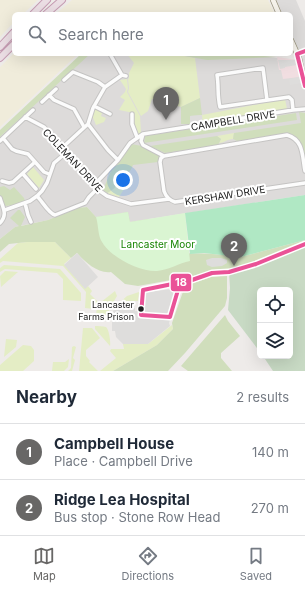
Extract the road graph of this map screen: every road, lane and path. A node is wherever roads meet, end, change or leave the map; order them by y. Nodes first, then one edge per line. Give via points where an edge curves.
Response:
1 (47, 0) edge
2 (62, 0) edge
3 (273, 0) edge
4 (34, 12) edge
5 (48, 12) edge
6 (278, 12) edge
7 (12, 34) edge
8 (293, 45) edge
9 (12, 46) edge
10 (0, 47) edge
11 (305, 51) edge
12 (297, 54) junction
13 (111, 56) edge
14 (0, 58) edge
15 (64, 80) dead end
16 (305, 86) edge
17 (105, 87) junction
18 (56, 89) dead end
19 (50, 95) junction
20 (267, 100) junction
21 (42, 102) dead end
22 (94, 106) junction
23 (305, 109) edge
24 (33, 110) dead end
25 (293, 110) junction
26 (110, 114) dead end
27 (132, 114) dead end
28 (25, 117) junction
29 (89, 118) junction
30 (88, 124) junction
31 (84, 127) junction
32 (95, 133) junction
33 (143, 134) junction
34 (137, 137) junction
35 (1, 139) edge
36 (63, 147) junction
37 (67, 152) junction
38 (164, 156) junction
39 (118, 160) junction
40 (35, 162) junction
41 (305, 171) edge
42 (23, 174) junction
43 (49, 174) junction
44 (2, 181) dead end
45 (305, 183) edge
46 (95, 184) junction
47 (36, 188) dead end
48 (97, 188) junction
49 (37, 196) junction
50 (0, 198) edge
51 (169, 199) junction
52 (26, 203) junction
53 (130, 204) junction
54 (129, 209) dead end
55 (5, 210) junction
56 (31, 222) dead end
57 (0, 223) edge
58 (305, 244) edge
59 (229, 272) dead end

1 - 4 highway
2 - 5 highway
3 - 6 street
7 - 10 highway
8 - 12 street
9 - 14 highway
11 - 12 street
12 - 16 street
13 - 17 street via 124,76
15 - 17 street via 73,72
17 - 22 street
18 - 19 street
19 - 21 street
19 - 31 street via 54,100 74,109
20 - 20 street via 220,107 217,75 263,68
20 - 25 street via 289,98 292,100
22 - 26 street
22 - 29 street
23 - 25 street, CAMPBELL DRIVE
24 - 28 street
25 - 33 street, CAMPBELL DRIVE
27 - 34 street via 132,124
28 - 35 street
28 - 36 street, COLEMAN DRIVE via 44,127
29 - 30 street
29 - 32 street
30 - 31 street
30 - 32 street
31 - 36 street
32 - 39 street
33 - 34 street, CAMPBELL DRIVE
33 - 38 street via 143,145
34 - 39 street, CAMPBELL DRIVE
35 - 40 street via 12,149 28,154
36 - 37 street, COLEMAN DRIVE
37 - 43 street via 54,163
37 - 46 street, COLEMAN DRIVE
38 - 41 street via 287,135 300,143
38 - 51 street via 161,158 160,166 165,196
39 - 46 street, CAMPBELL DRIVE
40 - 42 street
40 - 43 street
42 - 44 street via 12,183
42 - 47 street
43 - 49 street via 47,182
45 - 51 street, KERSHAW DRIVE via 175,202
46 - 48 street, COLEMAN DRIVE
48 - 49 street via 85,202 55,215
48 - 53 street, COLEMAN DRIVE via 108,196
49 - 52 street
50 - 55 street
51 - 53 street, COLEMAN DRIVE
52 - 55 street
52 - 56 street
53 - 54 street
55 - 57 street via 5,217
58 - 59 street

